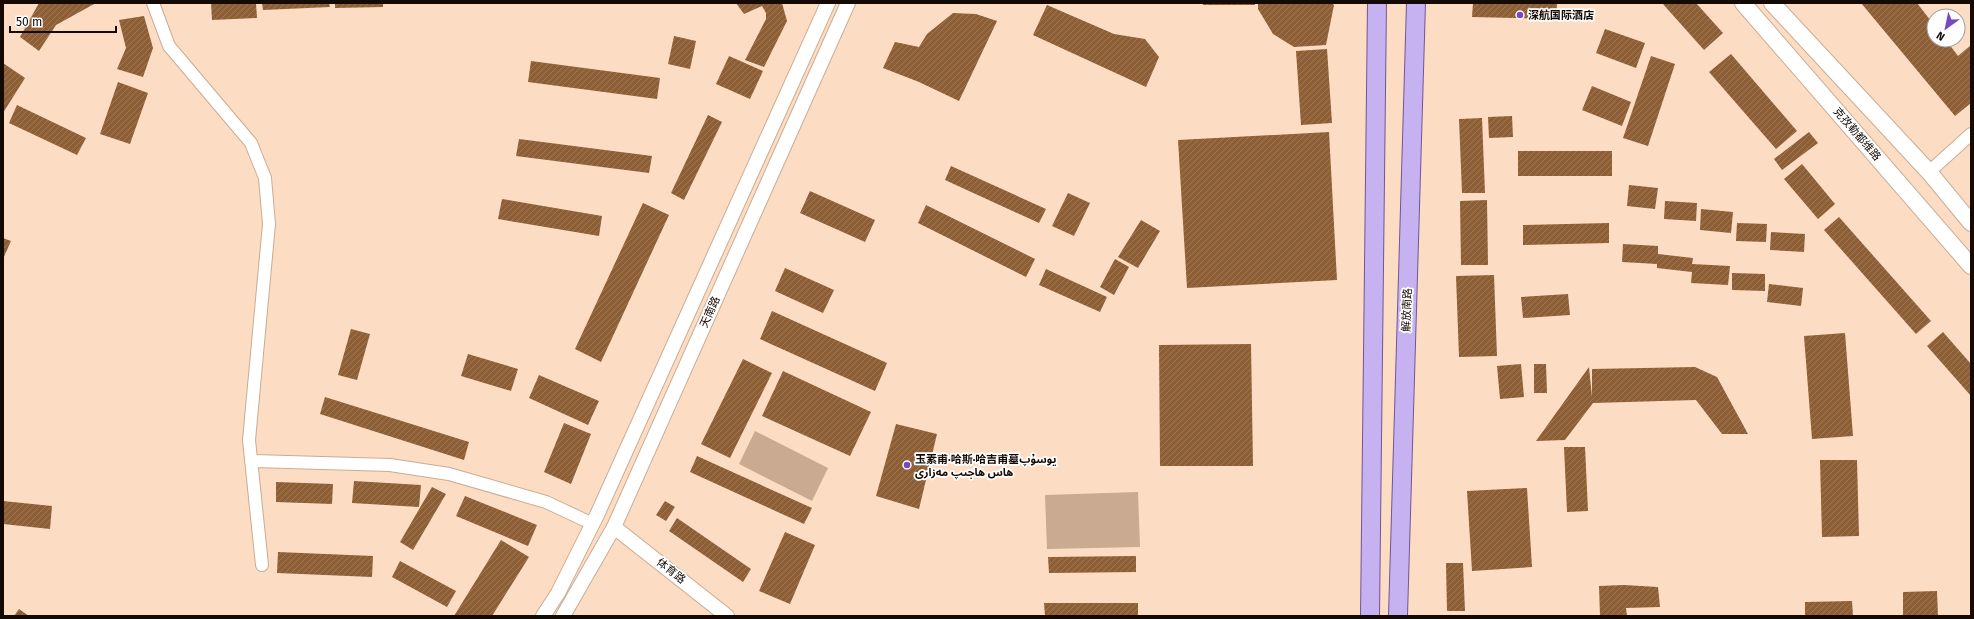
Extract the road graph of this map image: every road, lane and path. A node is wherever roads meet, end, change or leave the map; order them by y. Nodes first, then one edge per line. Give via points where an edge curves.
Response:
1 (153, 3) edge
2 (828, 3) edge
3 (848, 3) edge
4 (1377, 3) edge
5 (1416, 3) edge
6 (1743, 3) edge
7 (1772, 3) edge
8 (1971, 134) edge
9 (1929, 172) junction
10 (1971, 223) edge
11 (1971, 266) edge
12 (251, 461) junction
13 (593, 524) junction
14 (614, 527) junction
15 (262, 565) dead end
16 (543, 616) edge
17 (563, 616) edge
18 (727, 616) edge
19 (1370, 616) edge
20 (1398, 616) edge

1 - 12 street via 169,46 251,143 265,178 269,224 249,440
2 - 13 street, 天南路
3 - 14 street, 天南路
4 - 19 main road
5 - 20 main road, 解放南路
6 - 11 main road, 克孜勒都维路
7 - 9 main road
8 - 9 street
9 - 10 main road
12 - 13 street via 390,465 449,474 546,502
12 - 15 street
13 - 16 street, 天南路 via 558,593
14 - 17 street, 天南路
14 - 18 street, 体育路

